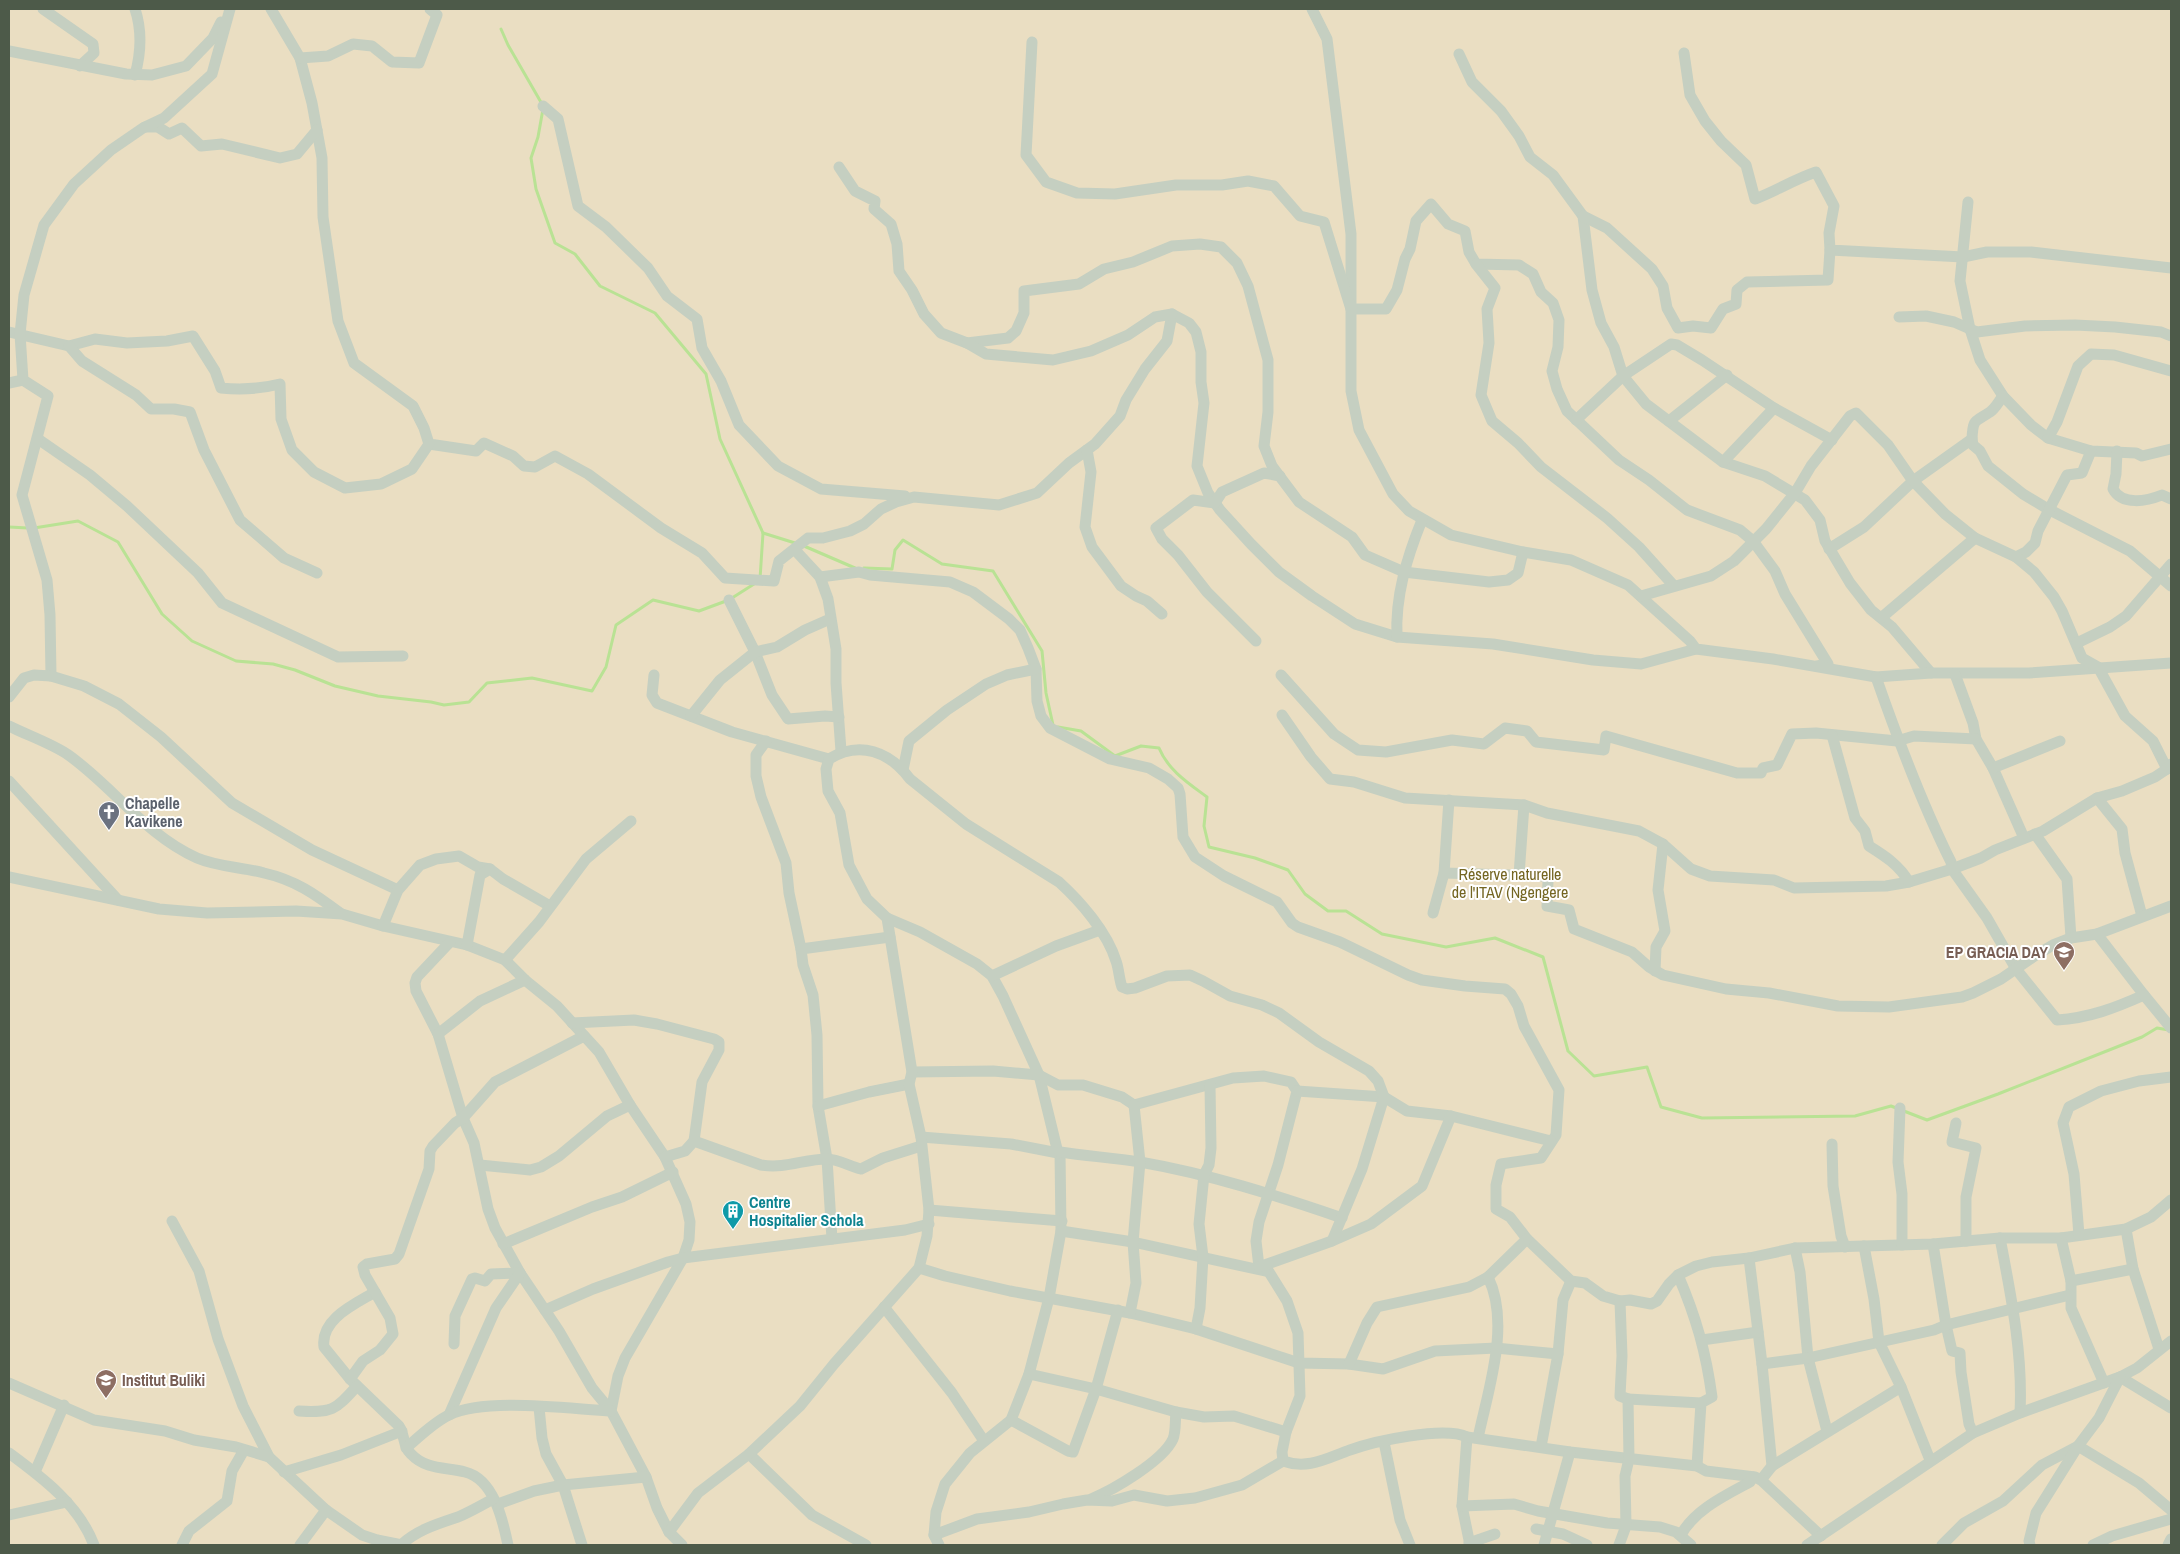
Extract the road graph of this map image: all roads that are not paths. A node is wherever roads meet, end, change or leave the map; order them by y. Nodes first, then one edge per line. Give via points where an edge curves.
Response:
1 (43, 9) edge
2 (135, 9) edge
3 (229, 9) edge
4 (271, 9) edge
5 (430, 9) edge
6 (1312, 9) edge
7 (1032, 42) dead end
8 (9, 51) edge
9 (1684, 53) dead end
10 (1459, 54) dead end
11 (300, 58) junction
12 (80, 66) junction
13 (135, 75) junction
14 (544, 106) dead end
15 (143, 128) junction
16 (317, 130) junction
17 (839, 167) dead end
18 (1968, 202) dead end
19 (1583, 216) junction
20 (1830, 250) junction
21 (1963, 257) junction
22 (1476, 264) junction
23 (2171, 268) edge
24 (1351, 309) junction
25 (1172, 314) junction
26 (1899, 317) dead end
27 (1970, 329) junction
28 (14, 333) edge
29 (2171, 336) edge
30 (967, 343) junction
31 (69, 346) junction
32 (2171, 371) edge
33 (1727, 375) junction
34 (1623, 376) junction
35 (23, 380) junction
36 (9, 383) edge
37 (2003, 396) junction
38 (1774, 408) junction
39 (1576, 420) junction
40 (1669, 421) junction
41 (2048, 438) junction
42 (38, 439) junction
43 (1972, 439) junction
44 (1832, 440) junction
45 (428, 444) junction
46 (2171, 449) edge
47 (1087, 450) junction
48 (2091, 451) junction
49 (2117, 451) junction
50 (1723, 462) junction
51 (1280, 476) junction
52 (1913, 481) junction
53 (1795, 493) junction
54 (914, 497) junction
55 (2171, 499) edge
56 (1215, 503) junction
57 (2048, 509) junction
58 (1422, 520) junction
59 (1975, 538) junction
60 (1753, 541) junction
61 (1829, 549) junction
62 (795, 550) junction
63 (1523, 552) junction
64 (2016, 557) junction
65 (2171, 564) edge
66 (1404, 572) junction
67 (317, 573) dead end
68 (820, 577) junction
69 (2161, 578) junction
70 (1674, 586) junction
71 (2171, 586) edge
72 (1641, 596) junction
73 (729, 600) dead end
74 (1162, 614) dead end
75 (1881, 618) junction
76 (830, 619) junction
77 (1397, 637) junction
78 (1256, 641) dead end
79 (2077, 643) junction
80 (1696, 649) junction
81 (755, 652) junction
82 (403, 656) dead end
83 (2171, 663) edge
84 (1816, 666) junction
85 (2098, 667) junction
86 (1036, 669) junction
87 (1931, 673) junction
88 (1955, 674) junction
89 (654, 675) dead end
90 (1281, 675) dead end
91 (50, 676) junction
92 (1876, 677) junction
93 (9, 698) edge
94 (1282, 715) dead end
95 (691, 716) junction
96 (839, 717) junction
97 (9, 726) edge
98 (1832, 735) junction
99 (1976, 739) junction
100 (766, 740) junction
101 (2060, 740) dead end
102 (1897, 741) junction
103 (841, 752) junction
104 (829, 759) junction
105 (2169, 767) edge
106 (1993, 768) junction
107 (903, 770) junction
108 (9, 780) edge
109 (2097, 798) junction
110 (1449, 800) junction
111 (1524, 805) junction
112 (631, 821) dead end
113 (2029, 836) junction
114 (1663, 844) junction
115 (490, 869) junction
116 (1952, 869) junction
117 (1444, 873) junction
118 (1519, 874) junction
119 (9, 877) edge
120 (1909, 882) junction
121 (398, 890) junction
122 (118, 900) junction
123 (550, 906) junction
124 (2171, 906) edge
125 (1433, 913) dead end
126 (342, 914) junction
127 (2142, 916) junction
128 (887, 918) junction
129 (383, 926) junction
130 (1100, 930) junction
131 (2097, 934) junction
132 (890, 937) junction
133 (2071, 938) junction
134 (450, 942) junction
135 (467, 945) junction
136 (801, 949) junction
137 (505, 960) junction
138 (2016, 969) junction
139 (1655, 971) junction
140 (992, 976) junction
141 (525, 980) junction
142 (2144, 995) junction
143 (572, 1023) junction
144 (2171, 1028) edge
145 (438, 1034) junction
146 (584, 1036) junction
147 (912, 1072) junction
148 (1039, 1075) junction
149 (2171, 1077) edge
150 (910, 1084) junction
151 (1210, 1085) junction
152 (1297, 1091) junction
153 (1384, 1097) junction
154 (630, 1105) junction
155 (1134, 1105) junction
156 (818, 1106) junction
157 (1900, 1108) dead end
158 (1451, 1116) junction
159 (464, 1118) junction
160 (1956, 1123) dead end
161 (694, 1141) junction
162 (921, 1141) junction
163 (1551, 1141) junction
164 (1832, 1144) dead end
165 (1059, 1153) junction
166 (665, 1157) junction
167 (827, 1159) junction
168 (1140, 1162) junction
169 (480, 1165) junction
170 (673, 1172) junction
171 (1204, 1175) junction
172 (1268, 1192) junction
173 (2171, 1200) edge
174 (929, 1210) junction
175 (1342, 1218) junction
176 (172, 1221) dead end
177 (929, 1224) junction
178 (1061, 1226) junction
179 (2126, 1229) junction
180 (2079, 1235) junction
181 (2000, 1238) junction
182 (2061, 1238) junction
183 (832, 1239) junction
184 (1527, 1239) junction
185 (1332, 1241) junction
186 (1966, 1241) junction
187 (1133, 1242) junction
188 (503, 1244) junction
189 (1933, 1244) junction
190 (1902, 1245) junction
191 (1844, 1246) junction
192 (1864, 1246) junction
193 (1795, 1248) junction
194 (1202, 1257) junction
195 (683, 1258) junction
196 (1749, 1258) junction
197 (919, 1268) junction
198 (2133, 1269) junction
199 (1264, 1270) junction
200 (520, 1273) junction
201 (1678, 1275) junction
202 (1488, 1277) junction
203 (1571, 1281) junction
204 (2071, 1281) junction
205 (375, 1292) junction
206 (2070, 1295) junction
207 (1049, 1298) junction
208 (1620, 1301) junction
209 (884, 1307) junction
210 (2014, 1309) junction
211 (545, 1310) junction
212 (1118, 1310) junction
213 (1130, 1313) junction
214 (1946, 1326) junction
215 (1196, 1329) junction
216 (1758, 1332) junction
217 (1702, 1340) junction
218 (2171, 1341) edge
219 (1879, 1342) junction
220 (454, 1344) dead end
221 (1496, 1348) junction
222 (2159, 1349) junction
223 (1558, 1354) junction
224 (1808, 1358) junction
225 (1299, 1363) junction
226 (1349, 1364) junction
227 (1762, 1364) junction
228 (1030, 1374) junction
229 (2120, 1377) junction
230 (353, 1382) junction
231 (9, 1383) edge
232 (2104, 1383) junction
233 (1901, 1387) junction
234 (1096, 1389) junction
235 (1628, 1398) junction
236 (1701, 1403) junction
237 (64, 1405) junction
238 (539, 1407) junction
239 (2171, 1408) edge
240 (299, 1411) dead end
241 (611, 1411) junction
242 (1176, 1412) junction
243 (2020, 1413) junction
244 (449, 1415) junction
245 (1012, 1420) junction
246 (402, 1431) junction
247 (1826, 1431) junction
248 (1286, 1432) junction
249 (1973, 1432) junction
250 (1473, 1438) junction
251 (984, 1441) junction
252 (1384, 1442) junction
253 (2078, 1446) junction
254 (1541, 1447) junction
255 (406, 1448) junction
256 (244, 1450) junction
257 (1570, 1452) junction
258 (9, 1453) edge
259 (749, 1454) junction
260 (269, 1457) junction
261 (1629, 1459) junction
262 (1930, 1460) junction
263 (1283, 1461) junction
264 (1697, 1466) junction
265 (1772, 1466) junction
266 (35, 1472) junction
267 (284, 1472) junction
268 (646, 1477) junction
269 (1757, 1478) junction
270 (563, 1485) junction
271 (1087, 1500) junction
272 (496, 1501) junction
273 (67, 1502) junction
274 (1462, 1506) junction
275 (326, 1510) junction
276 (2171, 1510) edge
277 (1553, 1514) junction
278 (9, 1515) edge
279 (2171, 1520) edge
280 (1626, 1526) junction
281 (1536, 1529) dead end
282 (1549, 1531) junction
283 (669, 1532) junction
284 (1495, 1534) dead end
285 (1681, 1535) junction
286 (1821, 1536) junction
287 (2171, 1539) edge
288 (937, 1542) edge
289 (375, 1543) edge
290 (679, 1544) edge
291 (1469, 1544) edge
292 (94, 1545) edge
293 (182, 1545) edge
294 (300, 1545) edge
295 (401, 1545) edge
296 (508, 1545) edge
297 (582, 1545) edge
298 (866, 1545) edge
299 (1410, 1545) edge
300 (1544, 1545) edge
301 (1587, 1545) edge
302 (1619, 1545) edge
303 (1691, 1545) edge
304 (1807, 1545) edge
305 (1942, 1545) edge
306 (2030, 1545) edge
307 (2093, 1545) edge
308 (2168, 1545) edge

1 - 12 street via 93,44 94,53
2 - 13 street via 139,22 140,58
3 - 13 street via 213,38 186,66 152,75
3 - 15 street via 212,74 164,118
4 - 11 street
5 - 11 street via 437,15 419,63 392,62 372,46 353,44 328,56
6 - 24 street via 1327,39 1351,234
7 - 24 street via 1026,156 1046,182 1077,193 1115,194 1176,185 1222,185 1248,181 1274,186 1300,216 1324,222
8 - 12 street
9 - 20 street via 1690,95 1705,122 1746,165 1755,199 1796,178 1816,172 1834,206 1829,233
10 - 19 street via 1472,82 1500,111 1530,157 1553,175
11 - 16 street
12 - 13 street
14 - 54 street via 558,119 578,206 648,268 667,296 697,319 702,348 721,381 739,425 778,466 821,489
15 - 16 street via 158,127 169,134 182,128 201,146 222,144 280,158 297,154
15 - 28 street via 111,150 74,184 44,225
16 - 45 street via 322,158 323,217 338,321 354,363 413,406
17 - 30 street via 855,191 875,201 874,209 891,224 897,244 899,271 924,314 940,333
18 - 21 street
19 - 20 street via 1607,228 1652,270 1663,286 1667,308 1678,328 1711,328 1723,309 1736,304 1737,290 1747,282 1828,280
19 - 34 street via 1592,290 1601,323 1614,347
20 - 21 street
21 - 23 street via 1987,252 2031,252
21 - 27 street via 1960,281
22 - 24 street via 1469,252 1466,232 1448,224 1431,204 1416,220 1397,290 1386,308
22 - 39 street via 1519,265 1533,274 1541,292 1553,304 1559,320 1558,347 1552,371 1567,411
22 - 70 street via 1495,288 1487,309 1489,343 1481,395 1492,421 1541,467 1608,518
24 - 58 street via 1351,391 1359,430 1393,494
25 - 30 street via 1155,317 1128,335 1091,351 1052,360 986,354
25 - 47 street via 1167,341 1145,369 1120,416
25 - 56 street via 1189,323 1196,332 1201,352 1204,402 1197,466
26 - 27 street via 1926,316
27 - 29 street via 1977,332 2025,326 2091,325 2161,332
27 - 37 street via 1980,360
28 - 31 street
28 - 35 street
30 - 51 street via 1008,338 1016,331 1024,313 1024,291 1079,284 1104,269 1133,262 1172,246 1200,244 1221,247 1237,263 1248,286 1263,339 1268,360 1264,446
31 - 45 street via 94,339 127,343 193,336 215,371 221,388 248,389 280,384 281,419 292,450 314,472 345,488 380,484 412,469
31 - 67 street via 82,361 136,395 151,409 190,412 204,450 240,520 284,558
32 - 41 street via 2114,355 2091,354 2078,366
33 - 34 street via 1670,344
33 - 38 street
33 - 40 street
34 - 39 street
34 - 40 street via 1646,404
35 - 36 street
35 - 42 street via 48,396
37 - 41 street via 2030,425
37 - 43 street via 1992,412 1980,416 1972,426
38 - 44 street
38 - 50 street
39 - 60 street via 1619,460 1687,510 1740,530
40 - 50 street
41 - 48 street
42 - 82 street via 90,475 133,512 198,573 222,604 338,657
42 - 91 street via 22,495 46,580 50,615
43 - 52 street
43 - 57 street via 1988,466
44 - 52 street via 1856,413 1888,445
44 - 53 street
45 - 62 street via 476,451 484,443 513,456 524,466 536,467 555,456 588,474 660,528 702,553 725,578 774,581 779,561
46 - 49 street via 2142,456
47 - 54 street via 1038,494 999,505
47 - 74 street via 1091,472 1085,527 1092,547 1121,586
48 - 49 street
48 - 57 street via 2082,473 2067,475
49 - 55 street via 2113,489 2116,494 2125,500 2153,499 2162,495
50 - 53 street via 1765,476
51 - 56 street via 1264,473 1222,492
51 - 66 street via 1299,502 1352,536 1365,554
52 - 59 street via 1945,514
52 - 61 street via 1864,527
53 - 60 street
53 - 61 street via 1820,520
54 - 62 street via 881,509 850,531 824,538 808,538
56 - 77 street via 1279,572 1355,624
56 - 78 street via 1193,500 1156,528 1207,592
57 - 64 street via 2035,543
57 - 69 street via 2130,551
58 - 63 street via 1452,535
58 - 66 street
59 - 64 street
59 - 75 street
60 - 70 street via 1734,562 1710,576
60 - 84 street via 1775,571 1803,626 1828,664
61 - 75 street via 1850,583
62 - 68 street
63 - 66 street via 1518,573 1508,580 1488,582
63 - 72 street via 1571,560 1628,585
64 - 79 street via 2054,596
65 - 69 street
66 - 77 street via 1396,612
68 - 76 street via 828,599
68 - 86 street via 859,572 950,582 973,592 1020,630
69 - 71 street
69 - 79 street via 2126,616
70 - 72 street
72 - 80 street
73 - 81 street
75 - 87 street
76 - 81 street via 777,647
76 - 96 street via 836,650
77 - 80 street via 1493,644 1641,664
79 - 85 street via 2082,658
80 - 84 street
81 - 95 street via 720,680
81 - 96 street via 772,695 788,719
83 - 85 street
84 - 92 street
85 - 88 street via 2029,673
85 - 105 street via 2124,716 2153,740
86 - 107 street via 1006,675 986,684 947,710 909,741
86 - 163 street via 1037,701 1050,728 1110,759 1149,768 1168,778 1178,788 1183,837 1195,857 1224,876 1277,902 1298,927 1340,942 1408,975 1422,980 1505,989 1511,994 1524,1026 1559,1090 1556,1135
87 - 88 street
87 - 92 street
88 - 99 street
89 - 95 street via 652,695 656,703
90 - 98 street via 1334,734 1358,750 1386,752 1452,740 1484,744 1505,728 1527,731 1536,742 1604,750 1606,736 1737,773 1761,773 1763,768 1777,765 1792,734
91 - 93 street via 24,678
91 - 121 street via 84,686 119,704 232,802 312,850
92 - 102 street
94 - 110 street via 1330,779 1354,782 1405,798
95 - 100 street via 732,732
96 - 103 street
97 - 126 street via 66,753 146,826 198,858 287,880 308,889
98 - 102 street
98 - 120 street via 1855,818 1865,831 1869,846 1902,870
99 - 102 street via 1914,736
99 - 106 street
100 - 104 street
100 - 136 street via 756,755 756,776 786,862
101 - 106 street
102 - 116 street
103 - 104 street
103 - 107 street via 869,749 883,754
104 - 128 street via 826,769 828,791 840,813 849,865 867,899
105 - 109 street via 2122,791
106 - 113 street
107 - 130 street via 966,824 1060,882
108 - 122 street
109 - 113 street via 2055,825
109 - 127 street via 2122,828 2125,853
110 - 111 street
110 - 117 street
111 - 114 street via 1547,813 1639,832
111 - 118 street
112 - 123 street via 586,859
113 - 116 street
113 - 133 street via 2067,879
114 - 120 street via 1691,869 1710,876 1774,880 1794,888 1886,886
114 - 139 street via 1658,890 1666,930 1656,947
115 - 121 street via 478,867 459,856 436,859 420,865
115 - 123 street
115 - 135 street via 480,875
116 - 120 street
116 - 138 street via 1987,918
117 - 118 street
117 - 125 street
118 - 139 street via 1546,878 1547,906 1569,910 1574,929 1632,952
119 - 122 street
121 - 129 street
122 - 126 street via 159,909 206,913 296,911
123 - 137 street
124 - 127 street
126 - 129 street
127 - 131 street
128 - 132 street
128 - 140 street via 920,932
129 - 134 street
130 - 140 street via 1056,946
130 - 153 street via 1116,960 1122,987 1135,988 1168,976 1203,980 1230,996 1279,1013 1318,1042 1369,1071 1378,1081
131 - 133 street
131 - 142 street
132 - 136 street
132 - 147 street
133 - 138 street via 2047,948
134 - 135 street
134 - 145 street via 417,977 416,983 416,991
135 - 137 street
136 - 156 street via 813,995
137 - 141 street
138 - 139 street via 2001,980 1962,997 1889,1007 1838,1006 1726,988
138 - 142 street via 2057,1020 2103,1013
140 - 148 street
141 - 143 street
141 - 145 street via 480,1001
142 - 144 street
143 - 146 street
143 - 161 street via 634,1020 719,1042 719,1050 702,1082
145 - 159 street
146 - 154 street via 598,1052
146 - 159 street via 495,1082
147 - 148 street
147 - 150 street
148 - 155 street via 1058,1085 1083,1085 1122,1097
148 - 165 street
149 - 180 street via 2101,1091 2069,1107 2063,1123 2074,1174
150 - 156 street
150 - 162 street
151 - 152 street via 1233,1078 1264,1076 1291,1082
151 - 155 street
151 - 171 street via 1212,1148
152 - 153 street
152 - 172 street
153 - 158 street via 1407,1111
153 - 175 street via 1362,1169
154 - 166 street
154 - 169 street via 607,1116 541,1167 530,1170
155 - 168 street
156 - 167 street
157 - 190 street via 1898,1162
158 - 163 street
158 - 185 street via 1422,1186 1371,1224
159 - 169 street
159 - 205 street via 455,1123 430,1151 429,1169 395,1259 363,1267
160 - 186 street via 1952,1142 1976,1148 1966,1196
161 - 166 street via 685,1151
161 - 167 street via 772,1167
162 - 165 street via 1012,1144
162 - 167 street via 860,1169
162 - 174 street
163 - 184 street via 1541,1158 1501,1164 1496,1185 1496,1209 1510,1217
164 - 191 street via 1833,1186
165 - 168 street
165 - 178 street
166 - 170 street
167 - 183 street
168 - 171 street
168 - 187 street
169 - 188 street via 488,1209
170 - 188 street via 622,1197
170 - 195 street via 690,1222
171 - 172 street
171 - 194 street via 1199,1224
172 - 175 street
172 - 199 street via 1256,1241
173 - 179 street via 2151,1217
174 - 177 street
174 - 178 street
175 - 185 street
176 - 260 street via 199,1271 218,1339 243,1406
177 - 183 street
177 - 197 street
178 - 187 street
178 - 207 street
179 - 180 street
179 - 198 street
180 - 182 street
181 - 182 street
181 - 186 street
181 - 210 street
182 - 204 street
183 - 195 street
184 - 202 street
184 - 203 street
185 - 199 street
186 - 189 street
187 - 194 street
187 - 213 street via 1136,1283
188 - 200 street
189 - 190 street
189 - 214 street
190 - 192 street
191 - 192 street
191 - 193 street
192 - 219 street
193 - 196 street
193 - 224 street
194 - 199 street
194 - 215 street
195 - 211 street via 593,1289
195 - 241 street via 625,1358
196 - 201 street via 1712,1262
196 - 216 street
197 - 207 street
197 - 209 street
198 - 204 street
198 - 222 street
199 - 225 street via 1287,1301 1298,1333
200 - 211 street
200 - 220 street via 490,1274 485,1281 472,1279 455,1316
200 - 244 street via 496,1308
201 - 208 street via 1651,1304
201 - 217 street
202 - 221 street via 1498,1307
202 - 226 street via 1469,1287 1377,1307
203 - 208 street via 1586,1283 1603,1296
203 - 223 street via 1564,1300
204 - 206 street
205 - 230 street via 390,1318 393,1334 380,1350 363,1361
205 - 230 street via 332,1321 324,1342 326,1351
206 - 210 street
206 - 232 street via 2070,1308
207 - 212 street
207 - 228 street
208 - 235 street via 1620,1396
209 - 251 street via 952,1393
209 - 259 street via 800,1406
210 - 214 street
210 - 243 street via 2022,1381
211 - 241 street via 592,1388
212 - 213 street
212 - 234 street
213 - 215 street
214 - 219 street
214 - 249 street via 1952,1351 1960,1353 1969,1424
215 - 225 street
216 - 217 street
216 - 227 street
217 - 236 street via 1712,1398
218 - 222 street
219 - 224 street
219 - 233 street
221 - 223 street
221 - 226 street via 1435,1351 1383,1369
221 - 250 street
222 - 229 street via 2138,1368
223 - 254 street
224 - 227 street
224 - 247 street
225 - 226 street
225 - 248 street via 1300,1396
227 - 265 street
228 - 234 street
228 - 245 street
229 - 232 street
229 - 239 street
229 - 253 street via 2099,1418
230 - 240 street via 335,1409
230 - 246 street
231 - 237 street
232 - 243 street
233 - 247 street
233 - 262 street
234 - 242 street
234 - 245 street via 1073,1452
235 - 236 street
235 - 261 street
236 - 264 street
237 - 256 street via 94,1420 165,1431
237 - 266 street
238 - 241 street
238 - 244 street via 504,1405
238 - 270 street via 546,1454
241 - 268 street
242 - 248 street via 1204,1417 1234,1416
242 - 271 street via 1174,1438 1165,1452 1110,1490
243 - 249 street
244 - 255 street
245 - 251 street
246 - 255 street
246 - 267 street via 341,1455
247 - 265 street
248 - 263 street
249 - 262 street
250 - 252 street via 1442,1432
250 - 254 street
250 - 274 street
251 - 288 street via 945,1484 936,1512
252 - 263 street via 1317,1463
252 - 299 street via 1400,1520
253 - 276 street via 2139,1483
253 - 305 street via 2042,1466 2003,1501 1964,1524
253 - 306 street via 2036,1513
254 - 257 street
255 - 272 street via 411,1455 438,1469 474,1476
256 - 260 street
256 - 293 street via 232,1471 227,1501 189,1531
257 - 261 street
257 - 277 street
258 - 266 street
259 - 283 street via 698,1493
259 - 298 street via 812,1515
260 - 267 street
261 - 264 street
261 - 280 street via 1625,1476
262 - 286 street
263 - 271 street via 1242,1486 1195,1498 1167,1501 1134,1495 1112,1501
264 - 269 street via 1706,1471
265 - 269 street
266 - 273 street
267 - 275 street
268 - 270 street
268 - 283 street
269 - 285 street via 1709,1507 1686,1526
269 - 286 street
270 - 272 street
270 - 297 street
271 - 288 street via 976,1519
272 - 295 street via 431,1526
272 - 296 street
273 - 278 street
273 - 292 street via 85,1524
274 - 277 street via 1514,1504
274 - 291 street
275 - 289 street
275 - 294 street
277 - 280 street
277 - 282 street
279 - 307 street via 2112,1536
280 - 285 street via 1660,1527
280 - 302 street
281 - 282 street
282 - 300 street
282 - 301 street
283 - 290 street
284 - 291 street
285 - 303 street
286 - 304 street
287 - 308 street
289 - 295 street

